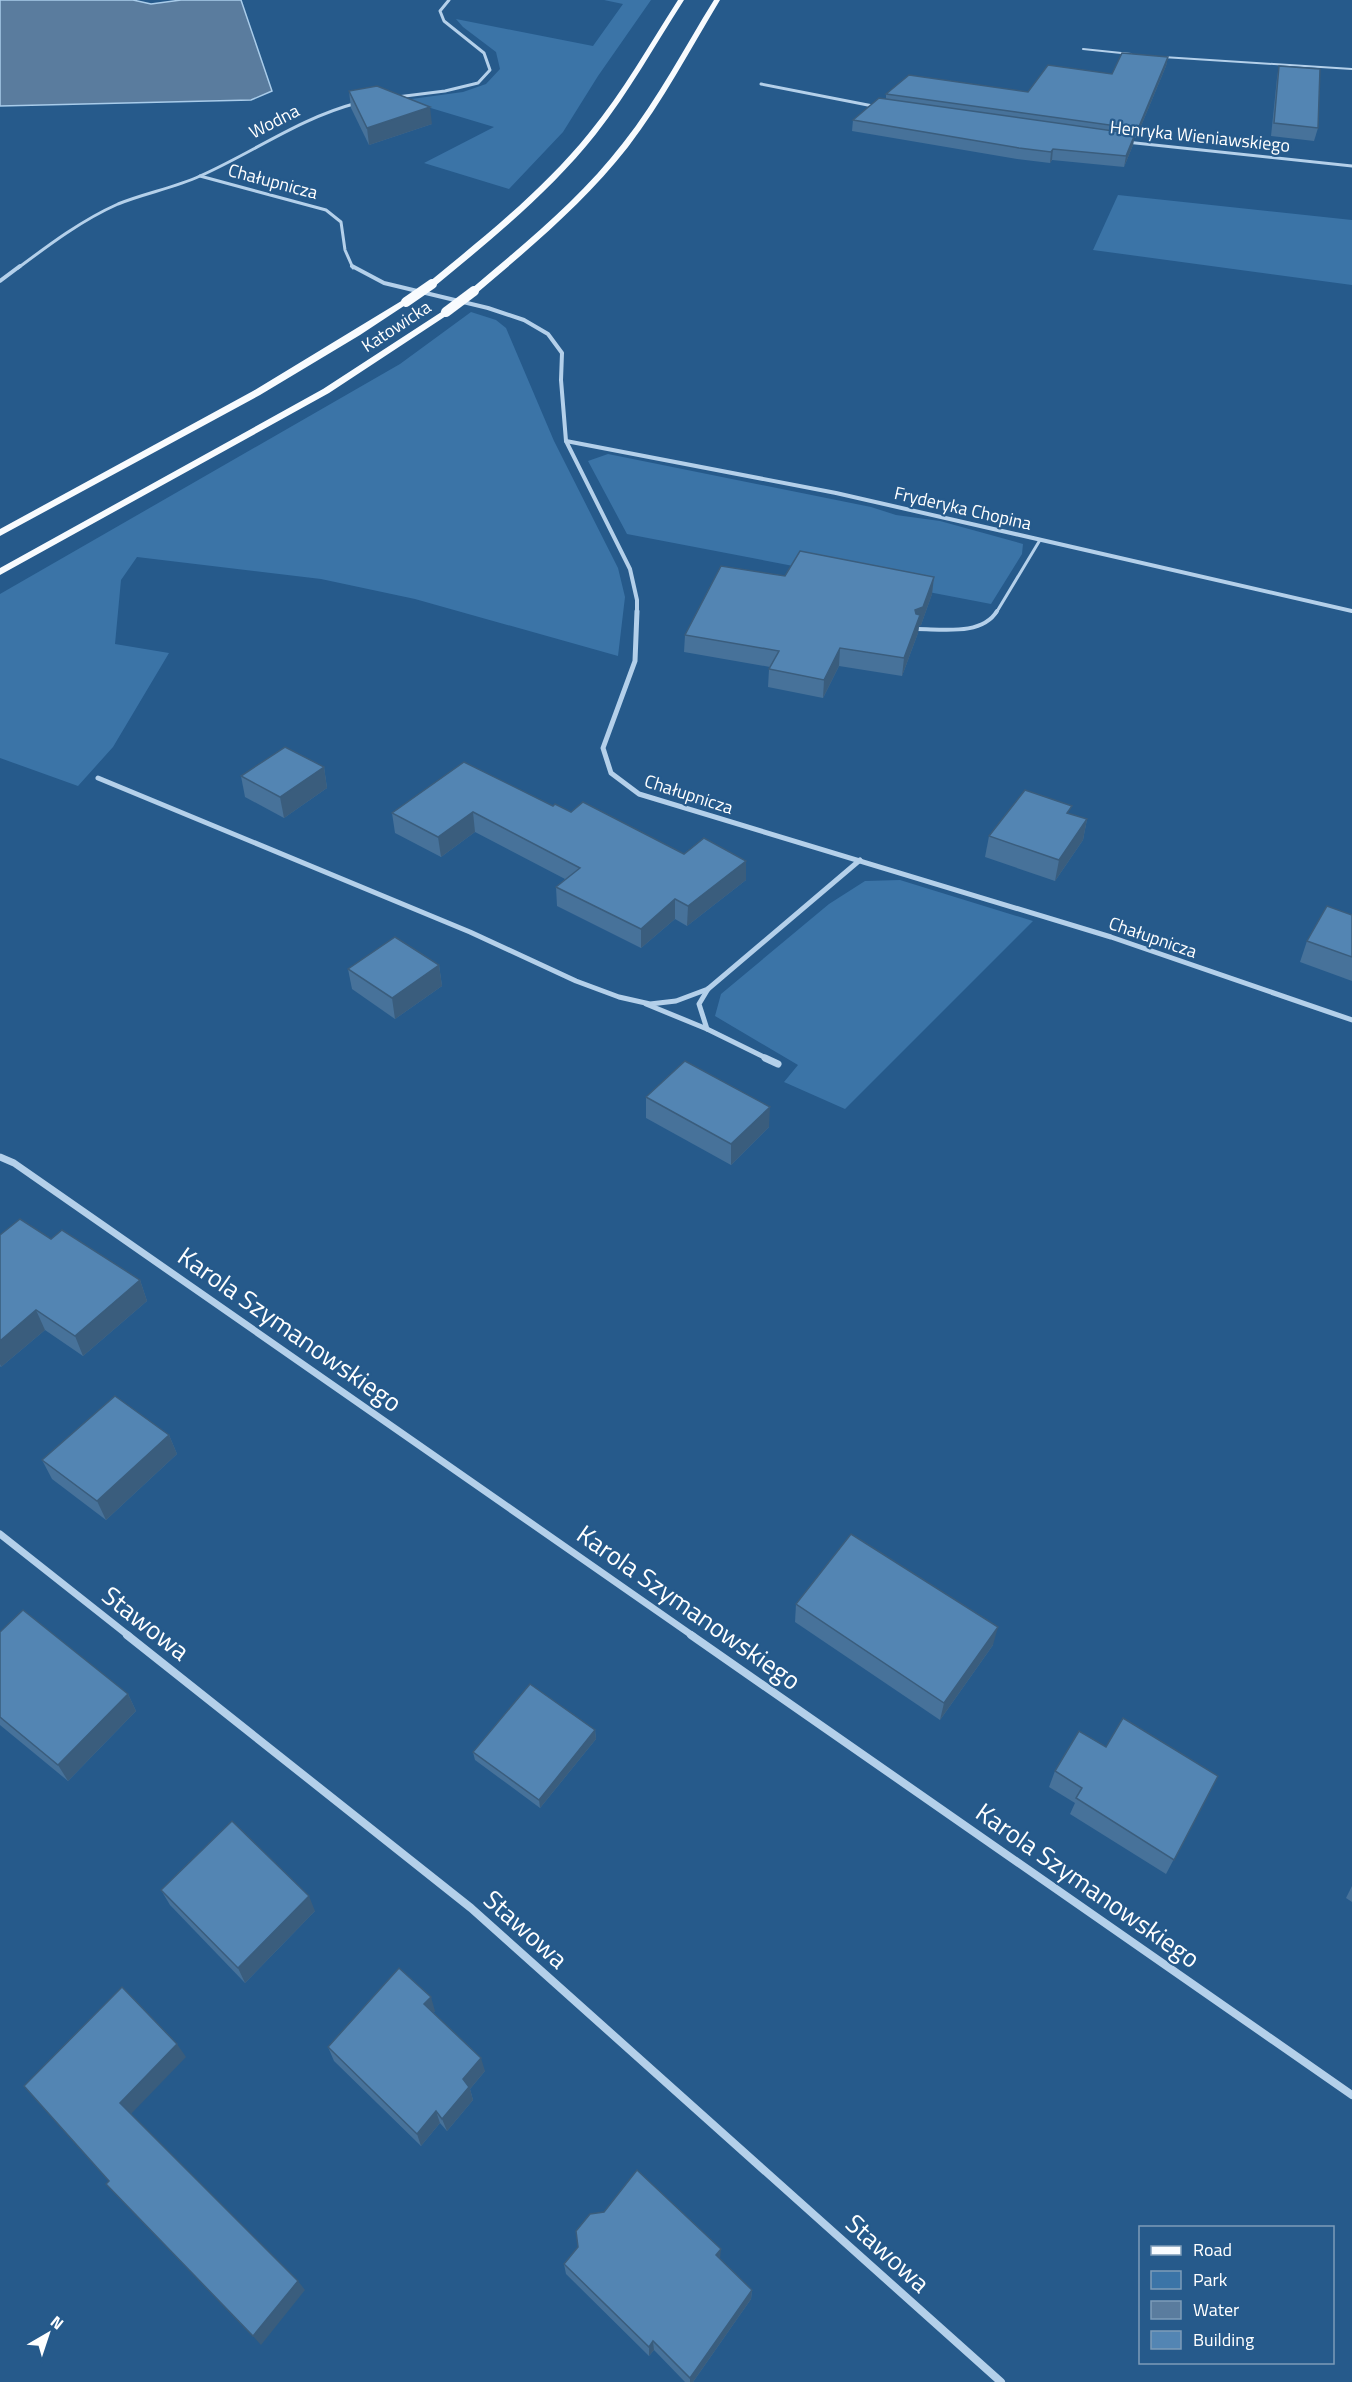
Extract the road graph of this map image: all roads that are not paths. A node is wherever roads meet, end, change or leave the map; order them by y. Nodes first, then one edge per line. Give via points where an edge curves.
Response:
1 (449, 0) edge
2 (681, 0) edge
3 (717, 0) edge
4 (1083, 49) dead end
5 (1135, 55) edge
6 (1156, 57) edge
7 (1352, 69) edge
8 (761, 84) dead end
9 (393, 97) edge
10 (362, 102) edge
11 (879, 107) edge
12 (1119, 141) edge
13 (1352, 166) edge
14 (200, 176) junction
15 (0, 280) edge
16 (566, 441) junction
17 (0, 533) edge
18 (1040, 540) junction
19 (0, 572) edge
20 (1352, 611) edge
21 (917, 629) edge
22 (98, 778) dead end
23 (860, 860) junction
24 (708, 989) junction
25 (644, 1004) junction
26 (1352, 1020) edge
27 (706, 1029) junction
28 (778, 1064) dead end
29 (0, 1157) edge
30 (0, 1534) edge
31 (1352, 2095) edge
32 (1001, 2382) edge

1 - 9 street via 440,11 444,21 484,53 490,70 478,83
2 - 17 main road, Katowicka, bridge via 593,133 503,225 432,284 248,399
3 - 19 main road, Katowicka, bridge via 648,112 610,164 547,229 474,291 326,391
4 - 5 lane
6 - 7 lane
8 - 11 street
10 - 14 street, Wodna via 332,108 286,128
12 - 13 street, Henryka Wieniawskiego
14 - 15 street, Wodna via 118,204 60,237
14 - 16 street, Chałupnicza via 326,210 341,222 345,250 353,268 384,283 488,308 524,320 548,334 562,354
16 - 18 street, Fryderyka Chopina via 836,493
16 - 23 street, Chałupnicza via 630,569 637,600 635,661 603,748 610,773 639,794
18 - 20 street, Fryderyka Chopina
18 - 21 lane via 993,618 975,628
22 - 25 street via 481,937 578,982
23 - 24 street
23 - 26 street, Chałupnicza via 1111,937
24 - 25 street via 682,1000
24 - 27 street via 699,1004
25 - 27 street
27 - 28 street
29 - 31 street, Karola Szymanowskiego via 14,1163
30 - 32 street, Stawowa via 471,1908

